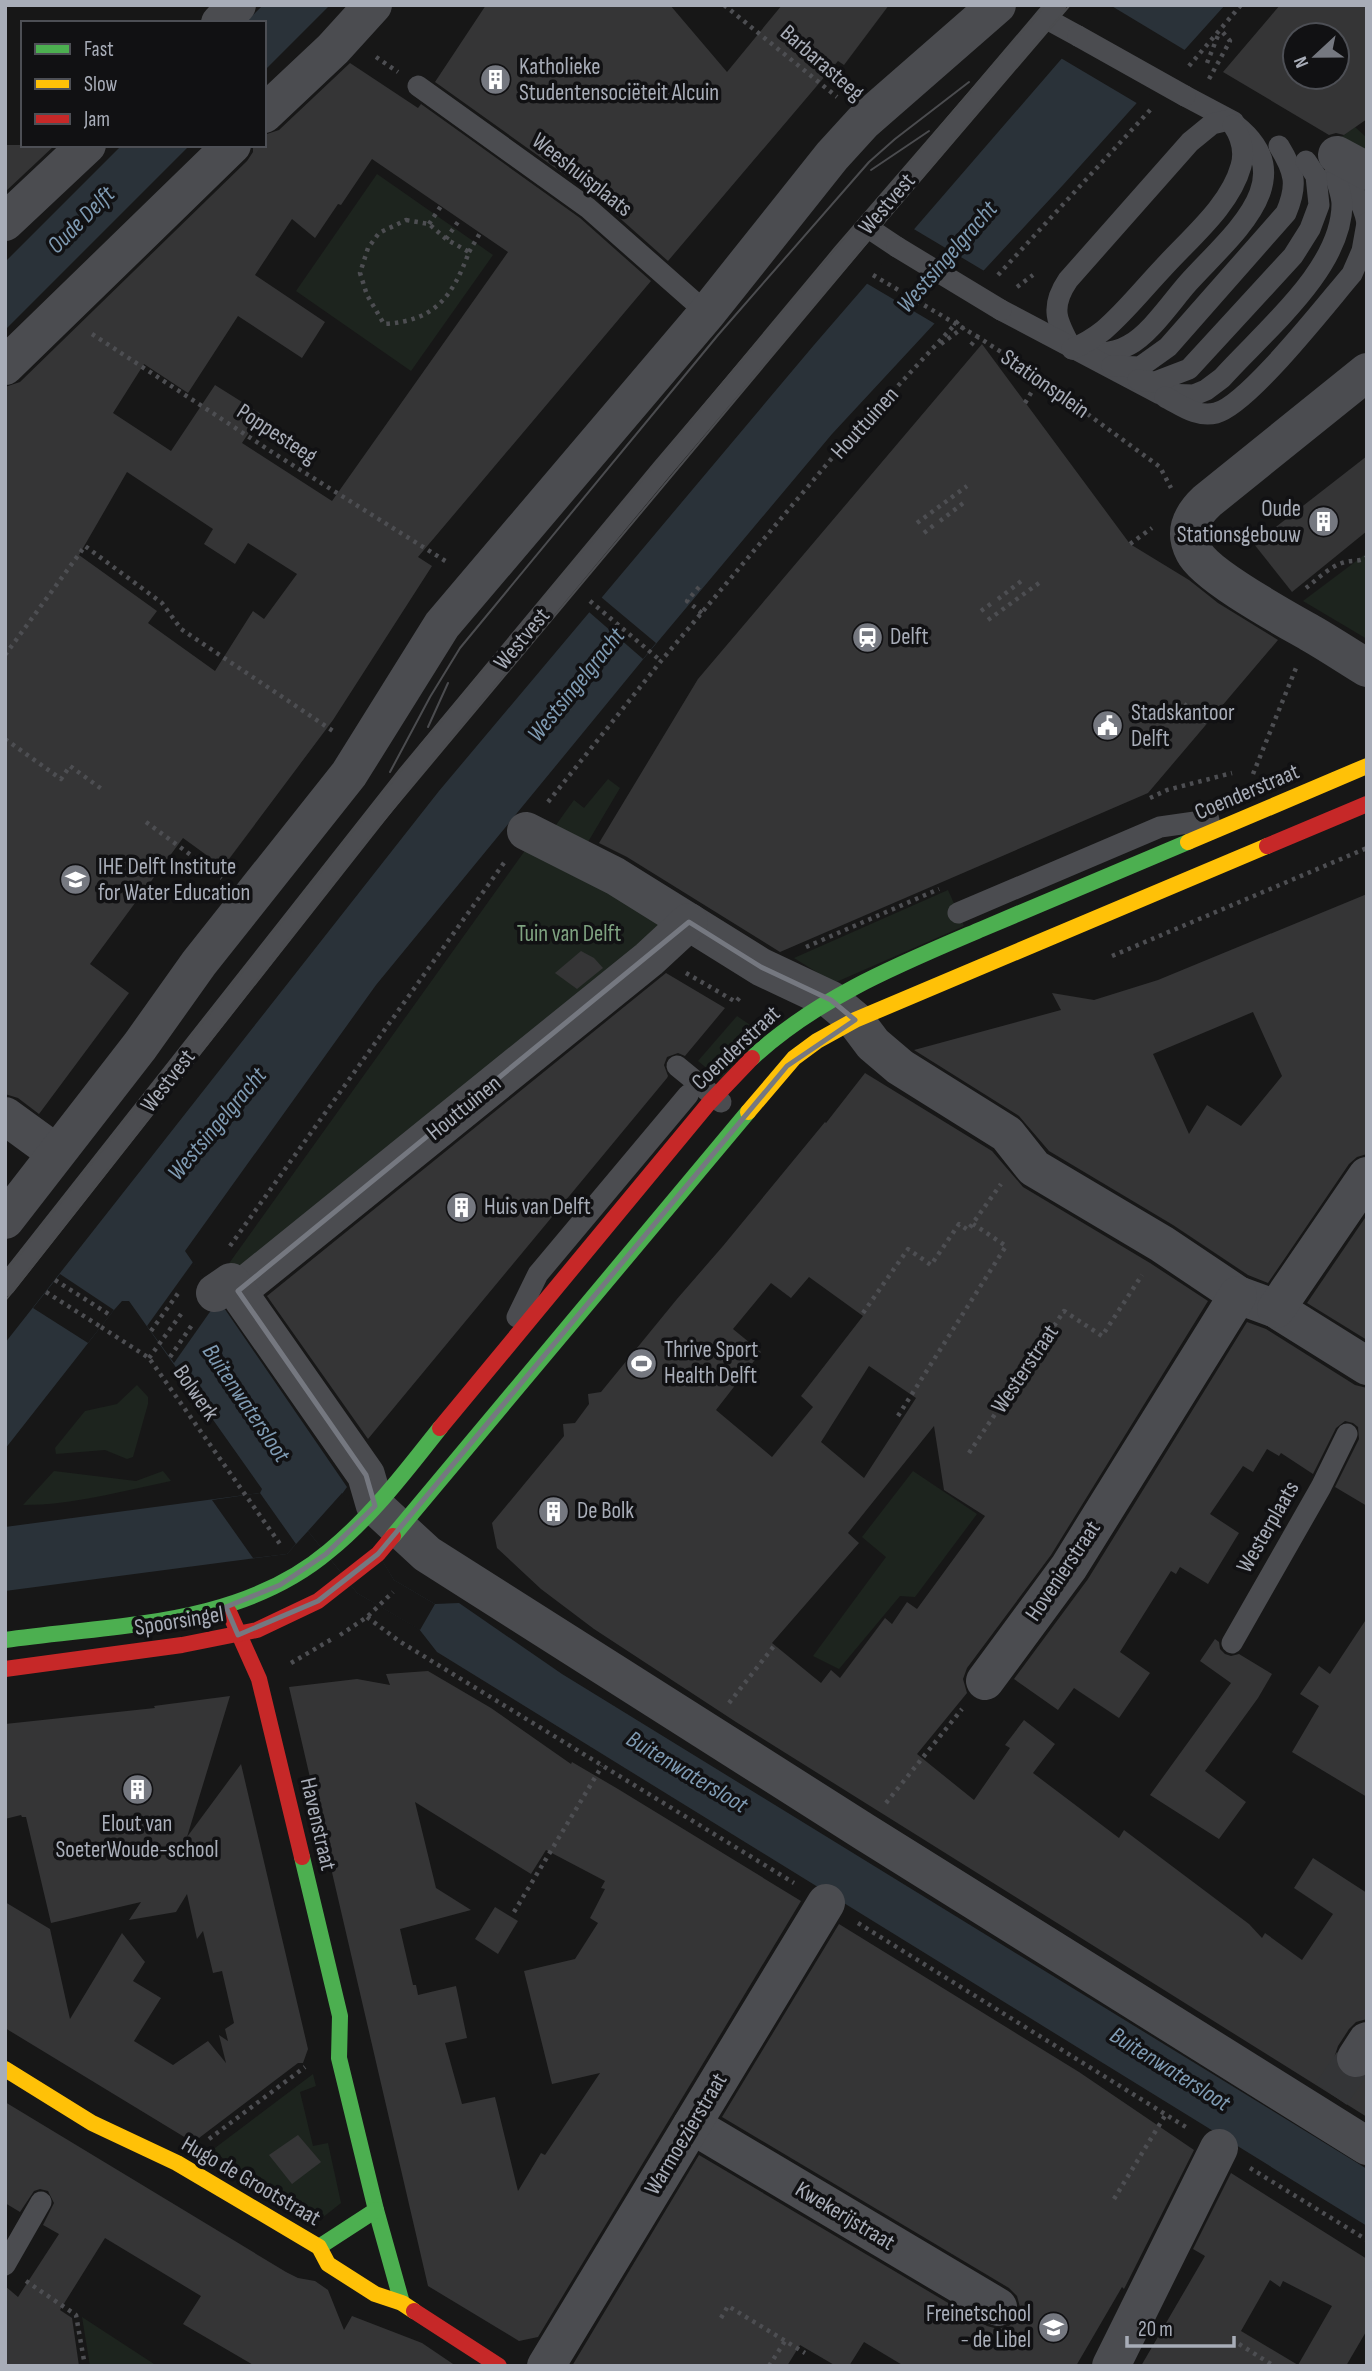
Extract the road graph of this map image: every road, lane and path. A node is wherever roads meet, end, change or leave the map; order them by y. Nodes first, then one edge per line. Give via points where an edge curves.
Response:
1 (237, 5) edge
2 (373, 5) edge
3 (724, 5) edge
4 (997, 5) edge
5 (1241, 5) edge
6 (1051, 12) edge
7 (222, 21) edge
8 (1220, 29) junction
9 (367, 51) dead end
10 (1207, 63) dead end
11 (1186, 68) dead end
12 (1216, 68) dead end
13 (400, 73) dead end
14 (418, 86) dead end
15 (1153, 107) dead end
16 (266, 112) edge
17 (1229, 120) junction
18 (863, 122) junction
19 (1279, 146) junction
20 (85, 147) edge
21 (230, 147) edge
22 (1337, 166) edge
23 (441, 206) dead end
24 (460, 219) dead end
25 (5, 222) edge
26 (1367, 223) edge
27 (429, 224) junction
28 (867, 228) junction
29 (480, 233) dead end
30 (446, 239) junction
31 (469, 252) junction
32 (873, 275) dead end
33 (997, 277) dead end
34 (58, 313) junction
35 (707, 313) junction
36 (964, 314) dead end
37 (978, 337) junction
38 (971, 345) dead end
39 (1072, 349) junction
40 (5, 366) edge
41 (1110, 366) junction
42 (1367, 372) edge
43 (1040, 378) junction
44 (1136, 380) junction
45 (1160, 394) junction
46 (1025, 403) dead end
47 (967, 486) dead end
48 (967, 501) dead end
49 (940, 520) dead end
50 (917, 523) dead end
51 (1189, 523) junction
52 (934, 525) dead end
53 (924, 533) dead end
54 (1365, 560) edge
55 (1024, 579) dead end
56 (478, 581) junction
57 (1039, 583) dead end
58 (699, 587) dead end
59 (1302, 592) dead end
60 (998, 599) dead end
61 (992, 603) dead end
62 (595, 605) dead end
63 (981, 611) dead end
64 (702, 613) junction
65 (988, 620) dead end
66 (1315, 635) junction
67 (5, 654) edge
68 (662, 661) junction
69 (1367, 668) edge
70 (1184, 704) dead end
71 (1207, 723) dead end
72 (5, 739) edge
73 (362, 752) junction
74 (1367, 766) edge
75 (1252, 778) dead end
76 (103, 790) dead end
77 (1367, 804) edge
78 (1256, 813) junction
79 (146, 821) dead end
80 (526, 831) junction
81 (1367, 848) edge
82 (254, 895) junction
83 (958, 913) dead end
84 (689, 922) junction
85 (654, 954) junction
86 (1105, 958) dead end
87 (736, 1002) dead end
88 (843, 1010) junction
89 (677, 1066) dead end
90 (688, 1095) dead end
91 (715, 1097) junction
92 (5, 1116) edge
93 (741, 1119) junction
94 (56, 1153) junction
95 (1023, 1153) junction
96 (1367, 1176) edge
97 (5, 1220) edge
98 (973, 1224) junction
99 (1162, 1244) junction
100 (229, 1246) dead end
101 (55, 1280) dead end
102 (5, 1286) edge
103 (211, 1291) junction
104 (46, 1293) dead end
105 (1238, 1295) junction
106 (1276, 1309) junction
107 (863, 1312) dead end
108 (110, 1315) dead end
109 (151, 1331) dead end
110 (160, 1343) dead end
111 (149, 1357) junction
112 (1367, 1366) edge
113 (492, 1368) junction
114 (898, 1416) dead end
115 (1347, 1434) dead end
116 (969, 1453) dead end
117 (378, 1528) junction
118 (287, 1554) dead end
119 (226, 1607) junction
120 (380, 1607) dead end
121 (367, 1617) junction
122 (238, 1635) junction
123 (5, 1640) edge
124 (1231, 1643) dead end
125 (774, 1646) dead end
126 (5, 1669) edge
127 (259, 1679) junction
128 (985, 1681) joint
129 (706, 1730) junction
130 (603, 1766) junction
131 (863, 1831) junction
132 (826, 1903) junction
133 (514, 1912) dead end
134 (339, 2058) junction
135 (5, 2069) edge
136 (1166, 2114) junction
137 (92, 2123) junction
138 (692, 2125) junction
139 (74, 2143) dead end
140 (1367, 2146) edge
141 (1219, 2148) junction
142 (177, 2163) junction
143 (1115, 2199) dead end
144 (41, 2202) dead end
145 (376, 2210) junction
146 (1367, 2240) edge
147 (319, 2247) junction
148 (10, 2269) edge
149 (402, 2304) junction
150 (998, 2307) dead end
151 (721, 2318) dead end
152 (785, 2341) junction
153 (1238, 2344) dead end
154 (805, 2353) dead end
155 (85, 2366) edge
156 (499, 2366) edge
157 (546, 2366) edge
158 (769, 2366) edge
159 (1111, 2366) edge
160 (1274, 2366) edge

1 - 7 street
2 - 16 street
3 - 18 path, Barbarasteeg
4 - 18 street, Westvest
5 - 8 path
6 - 17 lane, Stationsplein, bridge via 1078,36
6 - 28 lane, Westvest
8 - 10 path
8 - 11 path
8 - 12 path via 1230,41
9 - 13 path
14 - 35 lane, Weeshuisplaats via 588,208
15 - 33 path
17 - 19 lane, Stationsplein
17 - 39 lane, Stationsplein via 1239,135 1241,165 1218,208 1116,319
17 - 39 lane, Stationsplein via 1212,124 1190,142 1059,293 1059,326
17 - 39 lane, Stationsplein via 1246,132 1262,156 1263,185 1250,213 1132,344 1102,354
18 - 35 street, Westvest
19 - 22 lane, Stationsplein
19 - 41 lane, Stationsplein via 1294,180 1294,195 1286,213 1168,347 1140,367
20 - 25 street
21 - 34 street
22 - 26 lane, Stationsplein via 1357,194
22 - 44 lane via 1316,176 1319,205 1293,256 1189,369 1156,382
22 - 45 lane, Stationsplein via 1342,204 1336,241 1316,277 1222,378 1194,395
23 - 27 path
24 - 30 path
26 - 45 lane, Stationsplein via 1352,274 1243,397 1217,413 1198,414
27 - 30 path
27 - 31 path via 406,220 379,233 368,248 360,273 384,324 420,318 434,308 449,293
28 - 39 lane, Stationsplein, bridge
28 - 102 lane, Westvest via 406,777
29 - 31 path
30 - 31 path
32 - 37 path, Stationsplein, bridge
34 - 40 street
34 - 56 path, Poppesteeg
35 - 56 street, Westvest
36 - 64 path, Houttuinen via 843,445
37 - 38 path
37 - 43 path, Stationsplein
39 - 41 lane, Stationsplein
41 - 44 lane, Stationsplein
42 - 51 street via 1207,501
43 - 46 path
43 - 51 path, Stationsplein via 1160,467
44 - 45 lane, Stationsplein
47 - 50 path
48 - 49 path
51 - 66 street via 1189,541 1205,566
52 - 53 path
54 - 59 path via 1331,569
55 - 60 path
56 - 73 street, Westvest via 442,625
57 - 65 path
58 - 64 path via 687,601
61 - 63 path
62 - 68 path
64 - 68 path, Houttuinen
66 - 69 street
66 - 75 path via 1304,649
67 - 73 path via 85,547 162,603 181,629
68 - 80 path, Houttuinen
70 - 71 path
72 - 76 path via 61,779 70,766
73 - 82 street, Westvest
74 - 78 street, Coenderstraat
77 - 88 street, Coenderstraat
78 - 83 lane via 1160,827
78 - 88 street, Coenderstraat via 906,961
79 - 82 path via 232,885
80 - 84 street via 619,873
80 - 100 path, Houttuinen
81 - 86 path
82 - 94 street, Westvest
84 - 85 street, Houttuinen
84 - 88 street
85 - 87 path
85 - 103 street, Houttuinen
88 - 91 street, Coenderstraat via 781,1033
88 - 93 street, Coenderstraat
88 - 95 street via 900,1067 1007,1134
89 - 91 lane
90 - 113 lane via 538,1274
91 - 93 lane
91 - 113 street, Coenderstraat
92 - 94 street
93 - 117 street, Coenderstraat
94 - 97 street, Westvest
95 - 98 path
95 - 99 street via 1034,1168
96 - 106 street
98 - 107 path via 968,1230 959,1224 931,1265 908,1248
98 - 114 path via 1006,1246
99 - 105 street
99 - 116 path, Westerstraat via 1102,1336 1064,1311
101 - 108 path, bridge
103 - 109 path
103 - 117 street via 366,1475
104 - 111 path, Bolwerk, bridge
105 - 106 street
105 - 128 street, Hovenierstraat via 1069,1567
106 - 112 street
110 - 111 path
111 - 118 path, Bolwerk
113 - 117 street, Coenderstraat
115 - 124 lane, Westerplaats
117 - 119 street, Spoorsingel via 279,1585
117 - 122 street, Spoorsingel via 346,1580 290,1616
117 - 129 street via 427,1554
119 - 122 street, Havenstraat
119 - 123 street, Spoorsingel via 184,1617
120 - 121 path
121 - 127 path
121 - 130 path via 399,1642
122 - 126 street, Spoorsingel
122 - 127 street, Havenstraat
125 - 129 path
127 - 134 street, Havenstraat via 340,2016
128 - 131 path
129 - 131 street
130 - 132 path
130 - 133 path
131 - 140 street via 1324,2105
132 - 136 path
132 - 138 street, Warmoezierstraat
134 - 142 path via 304,2067
134 - 145 street, Havenstraat
135 - 137 street, Hugo de Grootstraat
136 - 141 path
136 - 143 path
137 - 139 lane
137 - 142 street, Hugo de Grootstraat
138 - 150 street, Kwekerijstraat
138 - 157 street, Warmoezierstraat
141 - 146 path
141 - 159 street
142 - 147 street, Hugo de Grootstraat
144 - 148 lane
145 - 147 street
145 - 149 street, Havenstraat
147 - 149 street, Hugo de Grootstraat via 328,2264 375,2294
148 - 155 path via 76,2315
149 - 156 street, Hugo de Grootstraat
151 - 152 path via 727,2306
152 - 154 path
152 - 158 path
153 - 160 path

